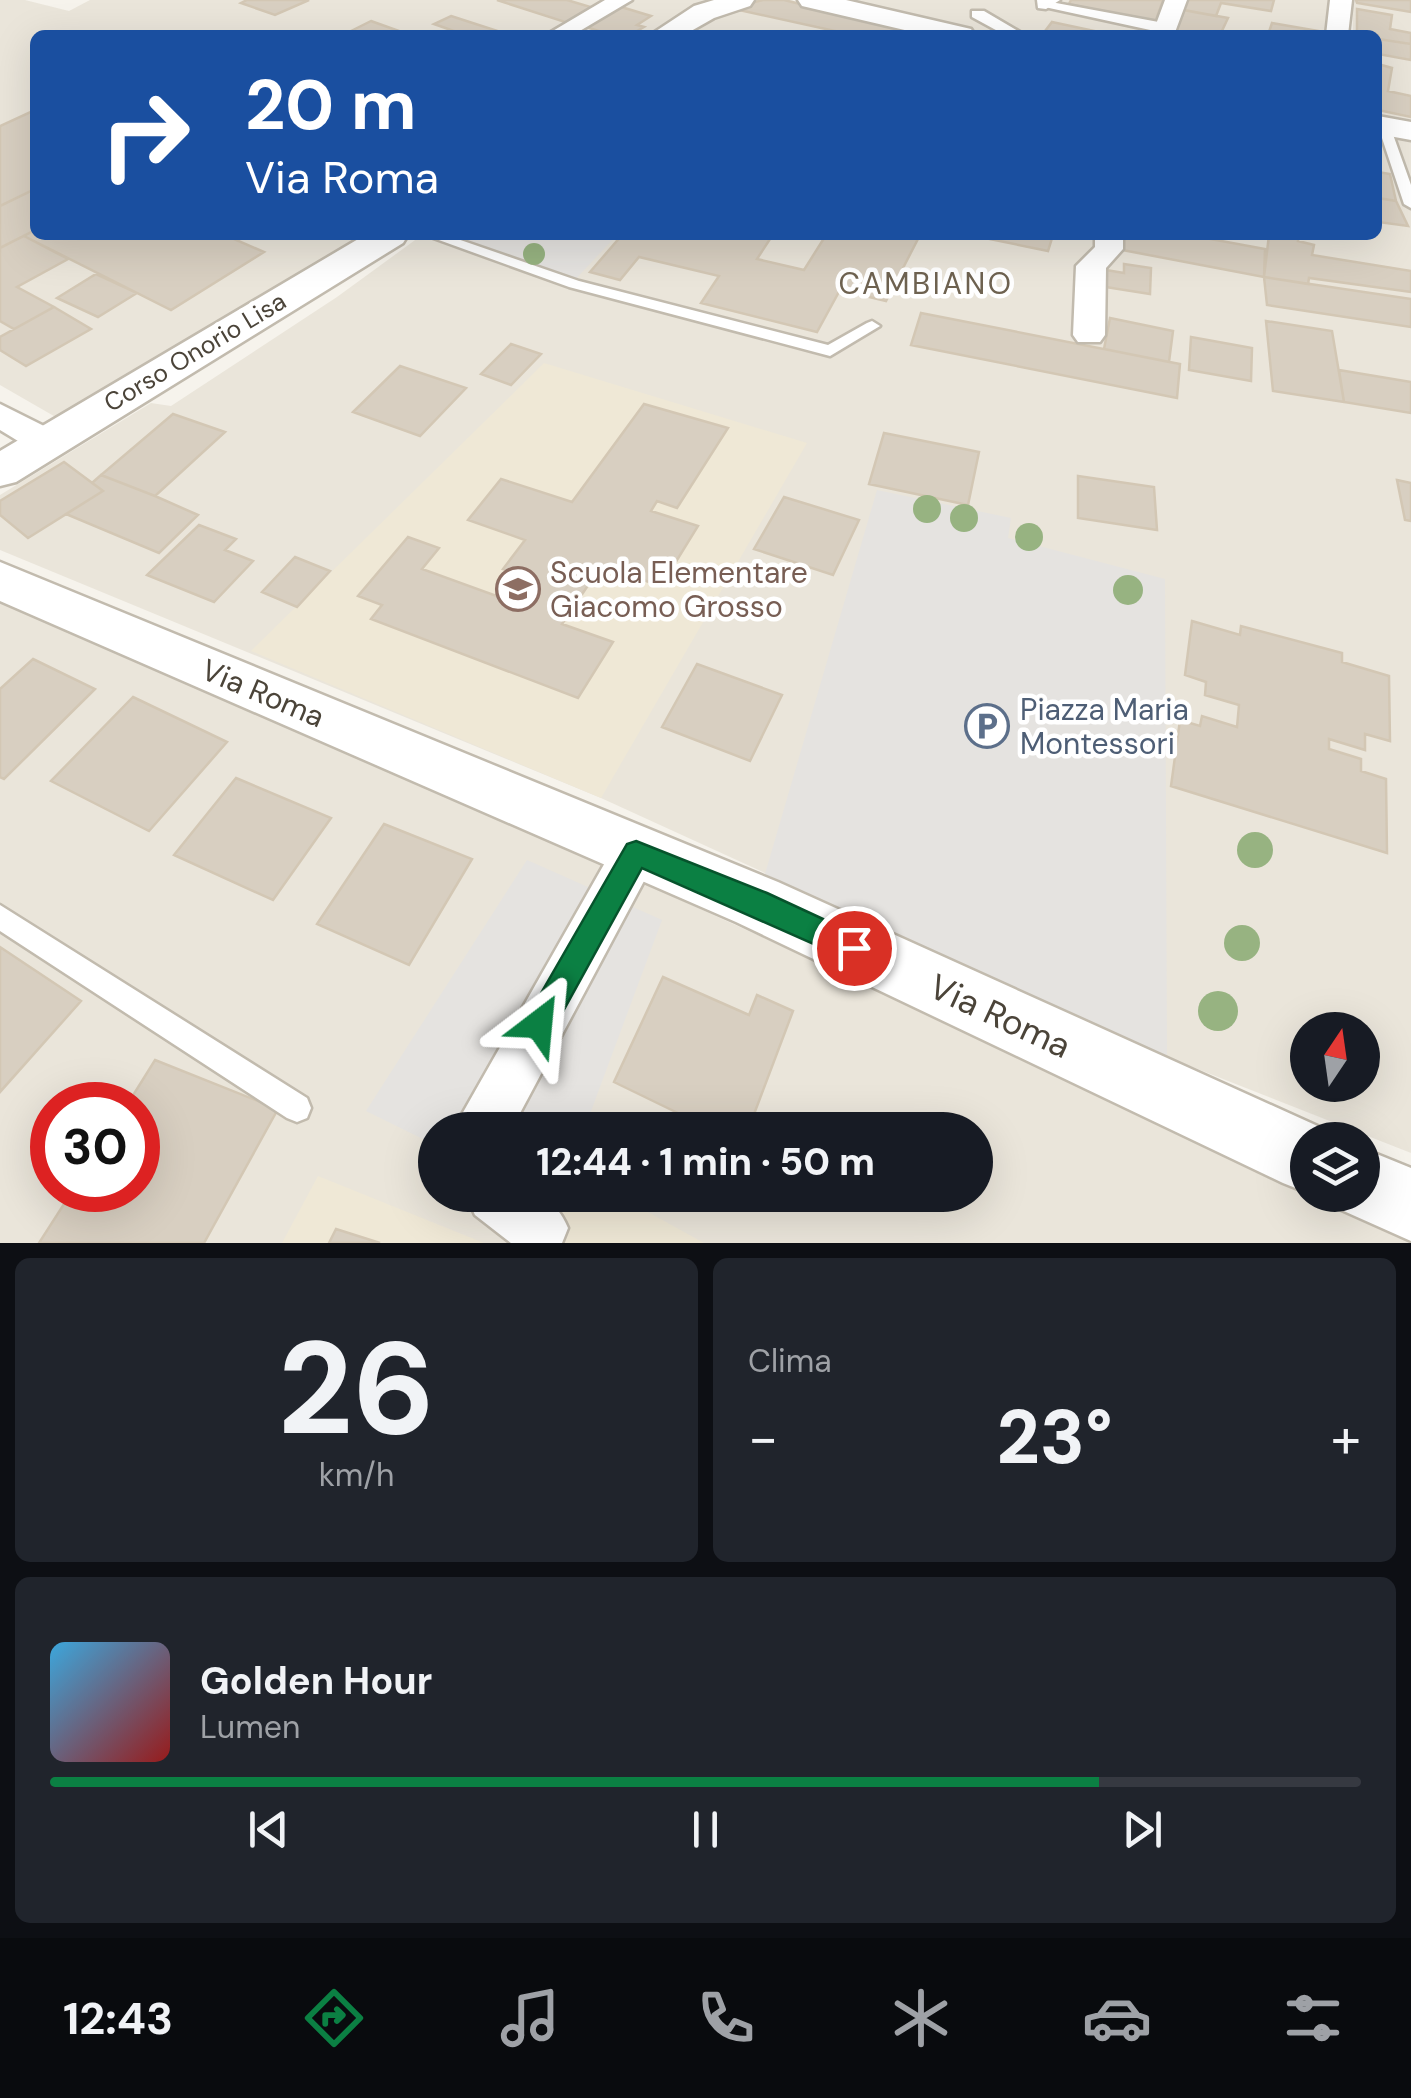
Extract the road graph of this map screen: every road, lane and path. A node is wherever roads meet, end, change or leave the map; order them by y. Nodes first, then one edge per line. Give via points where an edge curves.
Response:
1 (621, 0) edge
2 (741, 0) edge
3 (812, 0) edge
4 (1176, 0) edge
5 (1341, 0) edge
6 (1048, 2) edge
7 (969, 25) edge
8 (565, 30) edge
9 (673, 30) edge
10 (1156, 30) edge
11 (1165, 30) edge
12 (1338, 30) edge
13 (1391, 127) edge
14 (1411, 204) edge
15 (382, 240) edge
16 (446, 240) edge
17 (1109, 240) edge
18 (872, 326) dead end
19 (1088, 335) dead end
20 (0, 415) edge
21 (46, 441) junction
22 (0, 471) edge
23 (0, 580) edge
24 (636, 853) junction
25 (0, 917) edge
26 (297, 1108) dead end
27 (491, 1112) edge
28 (1290, 1150) edge
29 (1380, 1191) edge
30 (1411, 1205) edge

1 - 8 street
2 - 9 street
3 - 7 street
4 - 11 street
5 - 12 street
6 - 10 street
13 - 14 lane
15 - 21 street, Corso Onorio Lisa
16 - 18 lane via 574,284 830,351
17 - 19 street via 1109,249 1090,266
20 - 21 street
21 - 22 street, Corso Onorio Lisa
23 - 24 street, Via Roma
24 - 27 street
24 - 28 street, Via Roma via 757,902
25 - 26 lane
29 - 30 street

